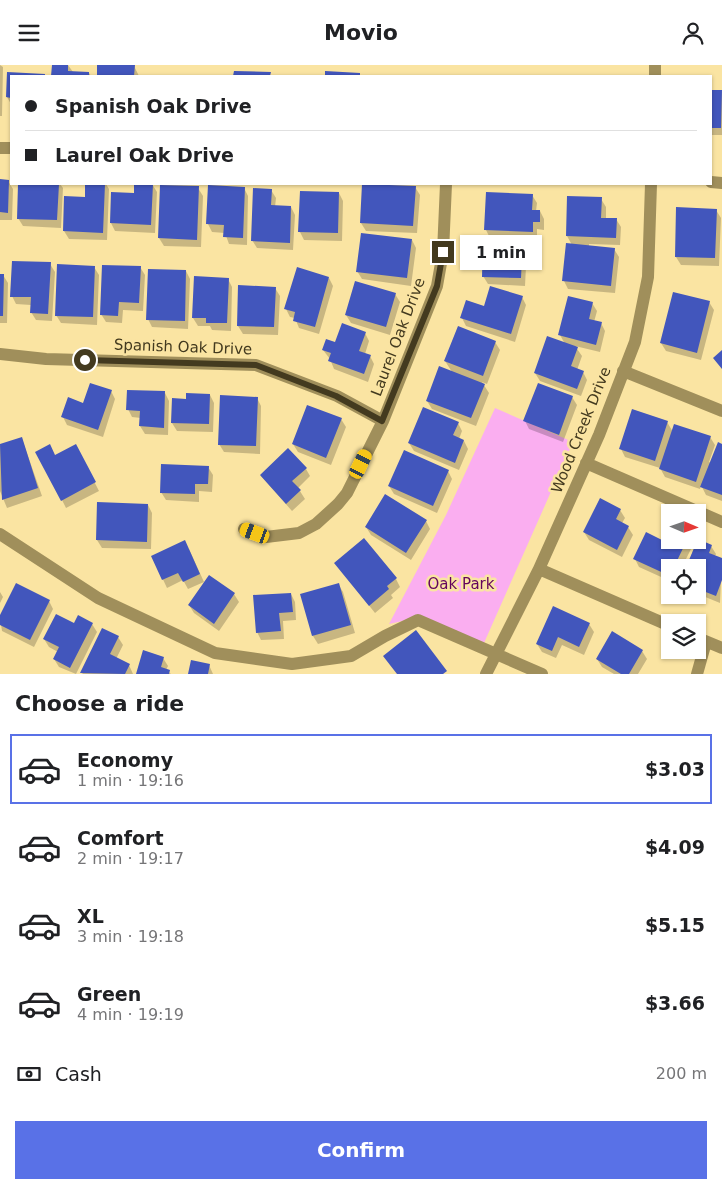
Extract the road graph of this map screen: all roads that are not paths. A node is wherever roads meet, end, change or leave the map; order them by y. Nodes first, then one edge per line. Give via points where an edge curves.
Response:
1 (446, 185) edge
2 (651, 185) edge
3 (0, 354) edge
4 (623, 371) junction
5 (722, 411) edge
6 (382, 421) junction
7 (586, 463) junction
8 (722, 522) edge
9 (244, 529) dead end
10 (0, 534) edge
11 (539, 569) junction
12 (661, 622) edge
13 (706, 642) edge
14 (722, 648) edge
15 (496, 653) junction
16 (699, 659) edge
17 (486, 674) edge
18 (542, 674) edge
19 (697, 674) edge

1 - 6 street, Laurel Oak Drive via 443,252 437,286
2 - 4 street, Wood Creek Drive via 648,277 635,342
3 - 6 street, Spanish Oak Drive via 46,359 256,365 336,396
4 - 5 street
4 - 7 street, Wood Creek Drive
6 - 9 street, Laurel Oak Drive via 347,493 316,525 299,533 266,537
7 - 8 street
7 - 11 street, Wood Creek Drive
10 - 15 street via 98,598 215,653 292,664 351,656 418,620
11 - 12 street
11 - 15 street, Wood Creek Drive
13 - 14 street
15 - 17 street, Wood Creek Drive
15 - 18 street
16 - 19 street

